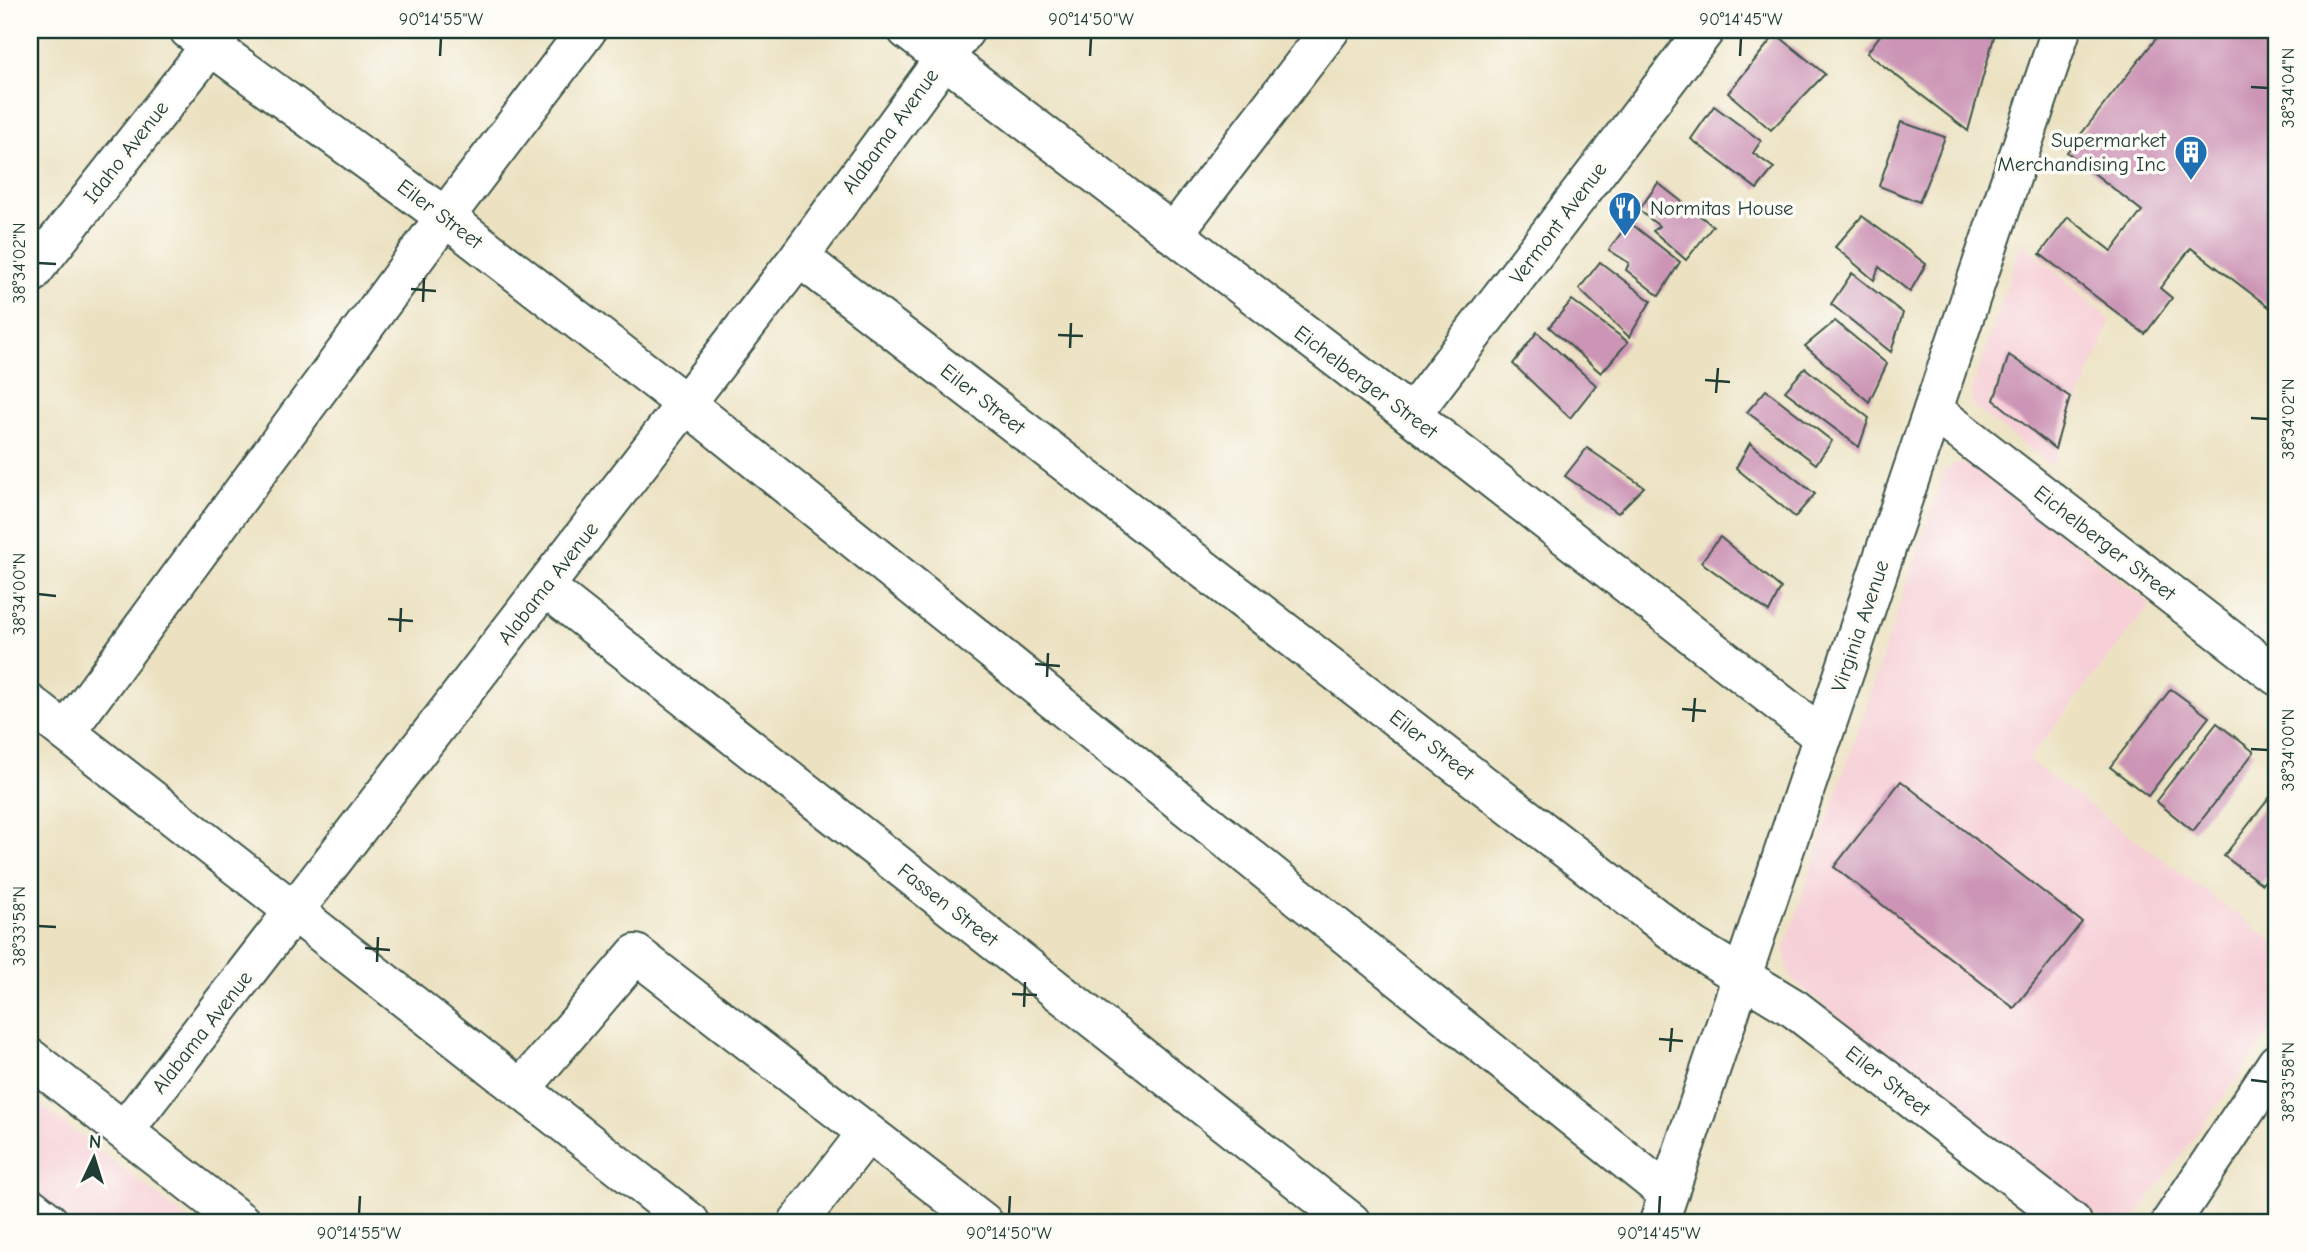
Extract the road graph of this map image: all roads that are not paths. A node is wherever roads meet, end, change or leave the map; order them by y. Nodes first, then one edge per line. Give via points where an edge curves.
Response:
1 (587, 30) edge
2 (907, 30) edge
3 (1330, 30) edge
4 (1705, 30) edge
5 (2061, 30) edge
6 (207, 35) edge
7 (954, 44) edge
8 (445, 217) junction
9 (1173, 234) junction
10 (799, 257) junction
11 (30, 275) edge
12 (686, 404) junction
13 (1933, 410) junction
14 (1411, 415) junction
15 (545, 587) junction
16 (2277, 676) edge
17 (30, 704) edge
18 (66, 732) junction
19 (1823, 737) junction
20 (295, 911) junction
21 (1741, 976) junction
22 (30, 1058) edge
23 (2277, 1063) edge
24 (521, 1089) junction
25 (124, 1131) junction
26 (867, 1133) junction
27 (30, 1207) edge
28 (1663, 1208) edge
29 (49, 1222) edge
30 (242, 1222) edge
31 (690, 1222) edge
32 (798, 1222) edge
33 (983, 1222) edge
34 (1351, 1222) edge
35 (2072, 1222) edge
36 (2171, 1222) edge

1 - 8 street
2 - 7 street, Eichelberger Street
3 - 9 street
4 - 14 street, Vermont Avenue
5 - 13 street, Virginia Avenue
6 - 8 street, Eiler Street
6 - 11 street, Idaho Avenue
7 - 9 street, Eichelberger Street
7 - 10 street, Alabama Avenue
8 - 12 street, Eiler Street
8 - 18 street
9 - 14 street, Eichelberger Street
10 - 12 street, Alabama Avenue
10 - 21 street, Eiler Street via 1692,946
12 - 15 street, Alabama Avenue
12 - 28 street, Eiler Street
13 - 16 street, Eichelberger Street
13 - 19 street, Virginia Avenue
14 - 19 street, Eichelberger Street
15 - 20 street, Alabama Avenue
15 - 34 street, Fassen Street
17 - 18 street
18 - 20 street
19 - 21 street, Virginia Avenue
20 - 24 street
20 - 25 street, Alabama Avenue
21 - 28 street, Virginia Avenue
21 - 35 street, Eiler Street via 1795,1009
22 - 25 street
23 - 36 street
24 - 26 street via 636,954
24 - 31 street
25 - 30 street
26 - 32 street
26 - 33 street
27 - 29 street

